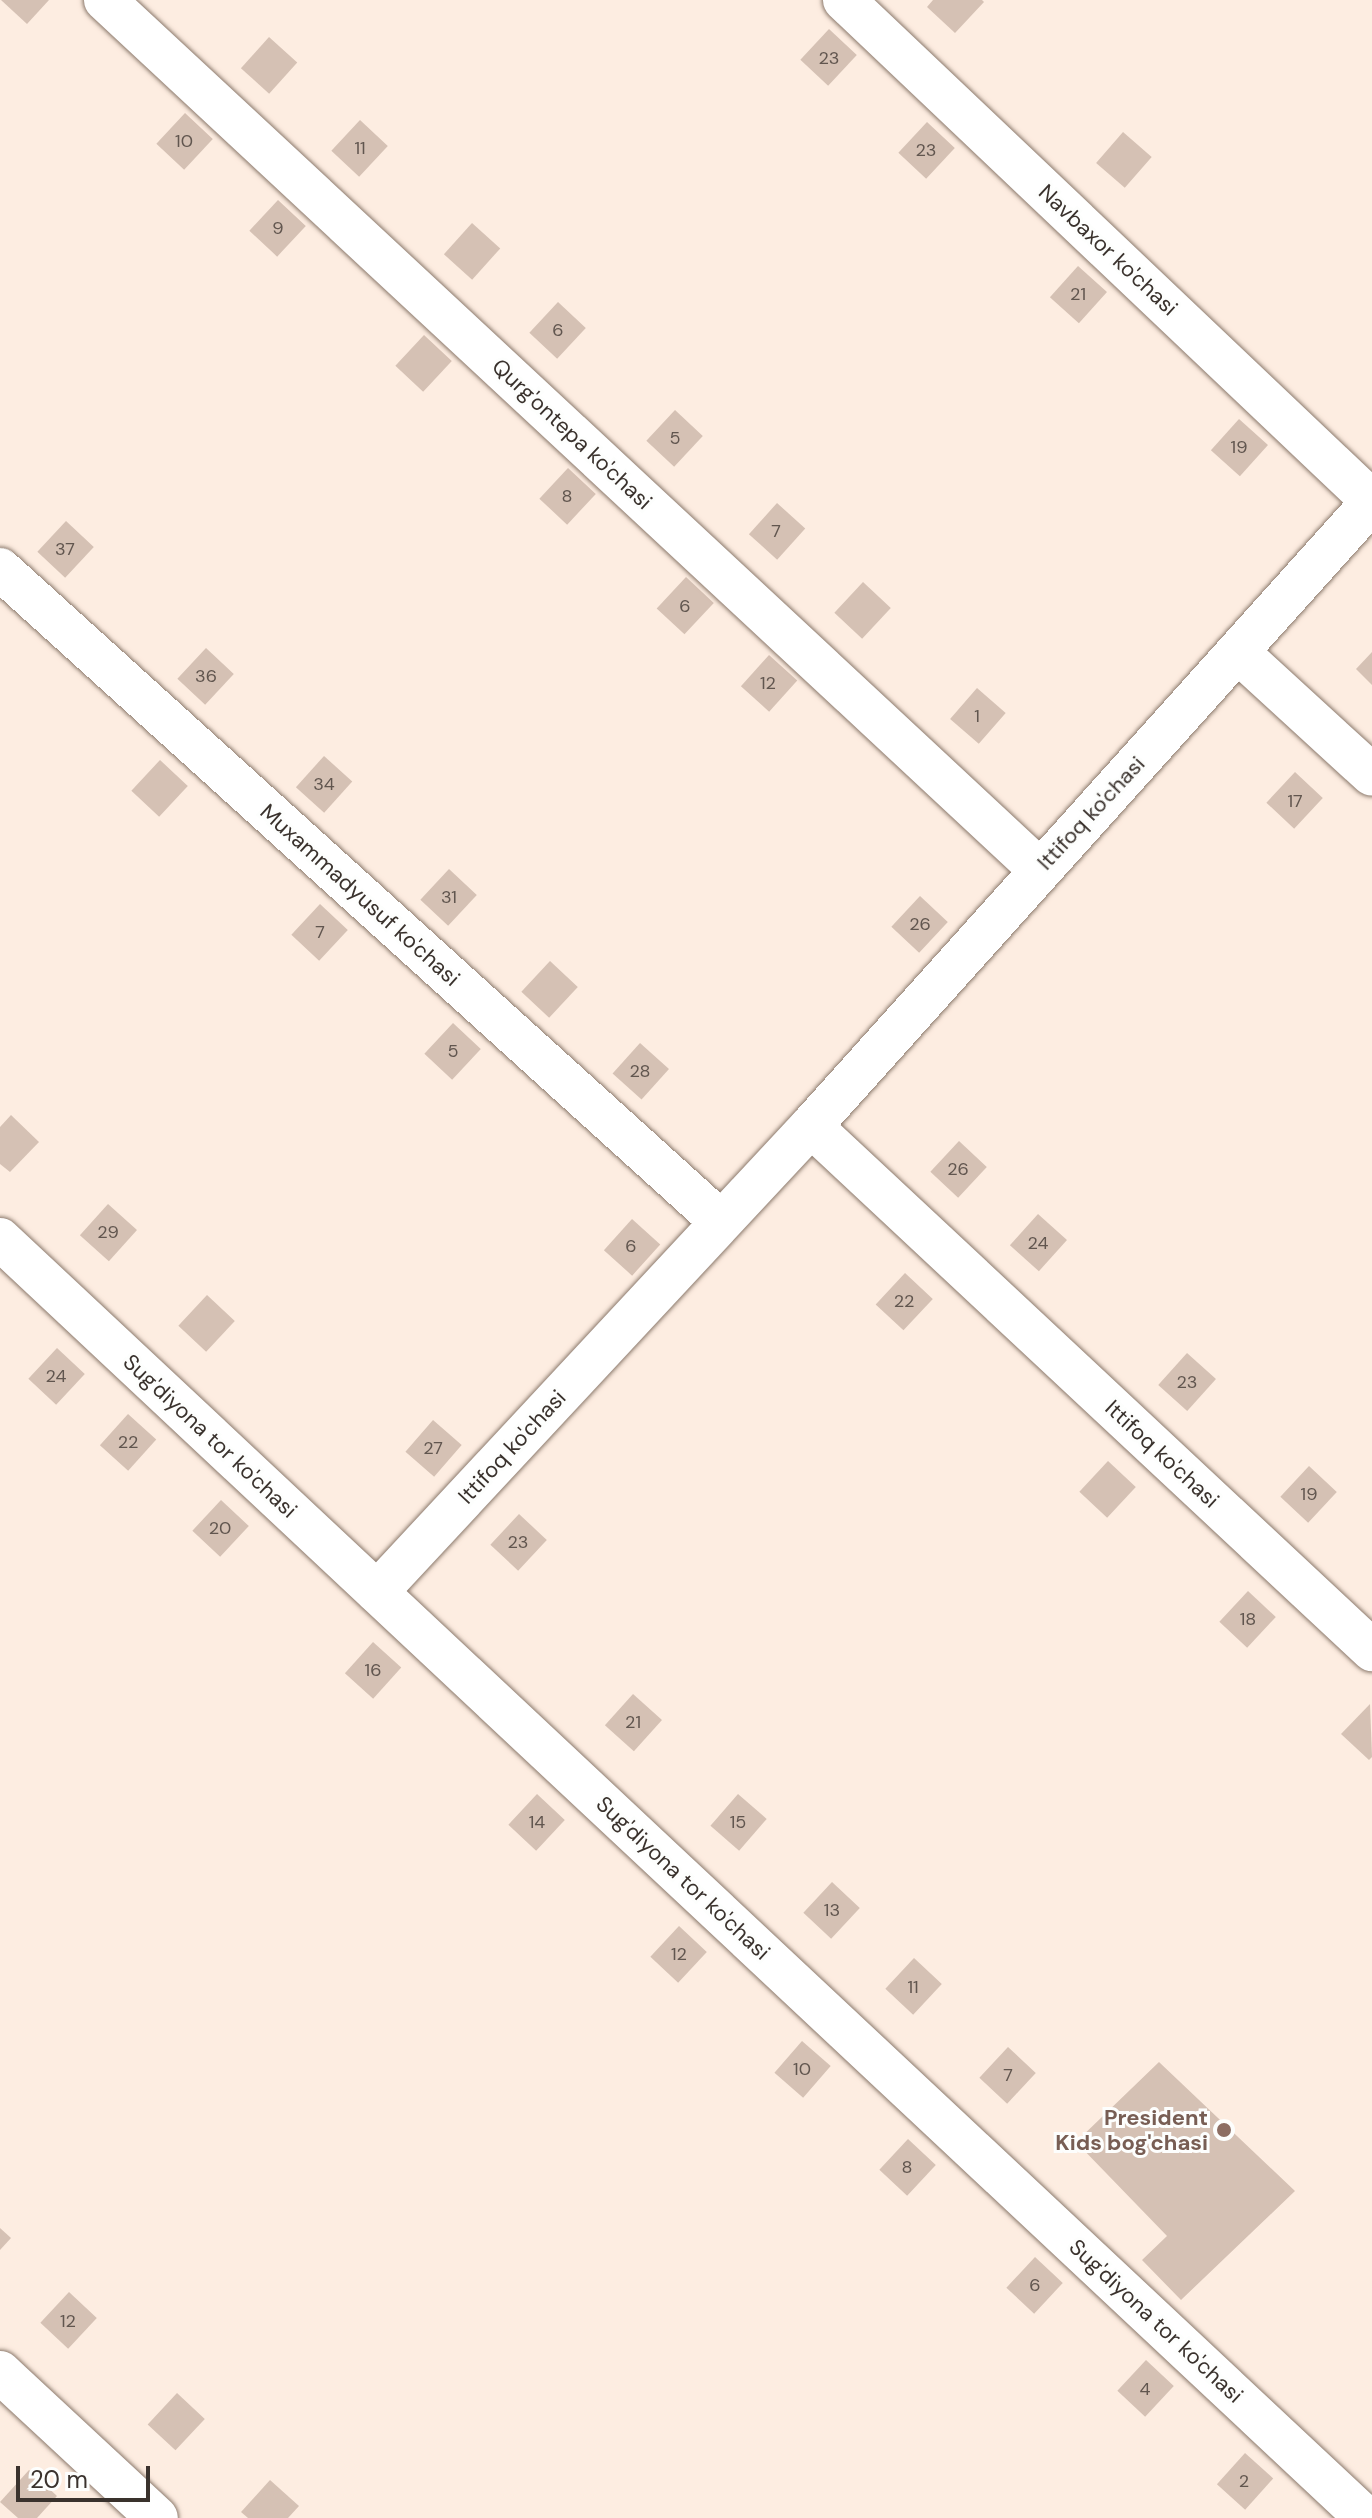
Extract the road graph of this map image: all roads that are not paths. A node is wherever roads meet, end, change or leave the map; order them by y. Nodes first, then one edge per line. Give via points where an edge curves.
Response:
1 (105, 0) edge
2 (844, 0) edge
3 (1372, 501) edge
4 (0, 569) edge
5 (1239, 653) junction
6 (1372, 775) edge
7 (1039, 869) junction
8 (811, 1126) junction
9 (720, 1221) junction
10 (0, 1239) edge
11 (377, 1592) junction
12 (1372, 1650) edge
13 (0, 2372) edge
14 (157, 2518) edge
15 (1366, 2518) edge

1 - 7 street, Qurg'ontepa ko'chasi
2 - 3 street, Navbaxor ko'chasi
3 - 5 street, Ittifoq ko'chasi
4 - 9 street, Muxammadyusuf ko'chasi
5 - 6 street
5 - 7 street, Ittifoq ko'chasi
7 - 8 street, Ittifoq ko'chasi
8 - 9 street, Ittifoq ko'chasi
8 - 12 street, Ittifoq ko'chasi
9 - 11 street, Ittifoq ko'chasi
10 - 11 street, Sug'diyona tor ko'chasi
11 - 15 street, Sug'diyona tor ko'chasi
13 - 14 street

